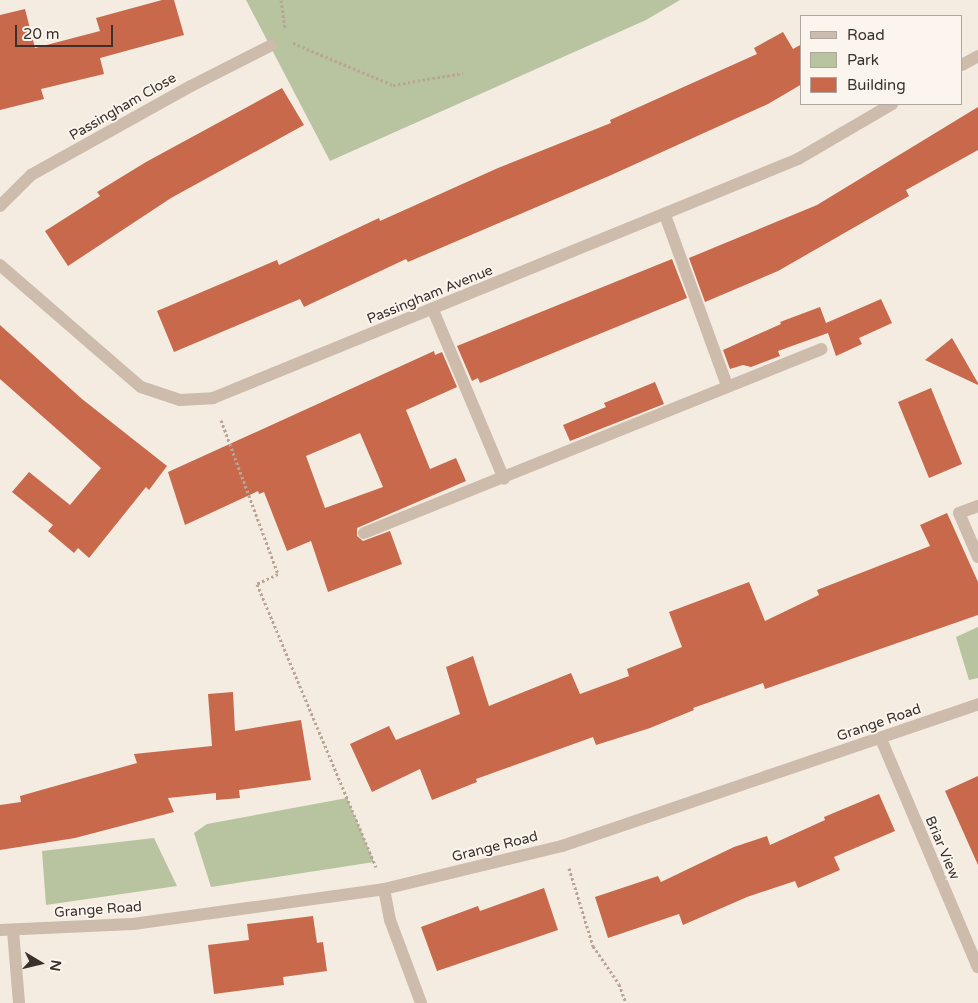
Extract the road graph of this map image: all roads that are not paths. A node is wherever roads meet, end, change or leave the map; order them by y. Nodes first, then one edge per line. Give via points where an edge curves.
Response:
1 (270, 46) road end
2 (978, 56) edge
3 (963, 64) edge
4 (890, 105) edge
5 (0, 206) edge
6 (665, 215) junction
7 (0, 265) edge
8 (433, 310) junction
9 (822, 349) dead end
10 (727, 385) junction
11 (504, 479) junction
12 (978, 506) edge
13 (364, 533) dead end
14 (978, 557) edge
15 (978, 704) edge
16 (881, 739) junction
17 (384, 889) junction
18 (6, 930) edge
19 (978, 967) edge
20 (19, 1003) edge
21 (421, 1003) edge

1 - 5 street, Passingham Close via 31,175
2 - 3 street
4 - 6 street, Passingham Avenue via 798,159
6 - 8 street, Passingham Avenue
6 - 10 street
7 - 8 street, Passingham Avenue via 141,387 180,400 213,398
8 - 11 street
9 - 10 street
10 - 11 street
11 - 13 street
12 - 14 street via 959,513
15 - 16 street, Grange Road
16 - 17 street, Grange Road via 562,846
16 - 19 street, Briar View
17 - 18 street, Grange Road via 133,924
17 - 21 street via 390,920
18 - 20 street

